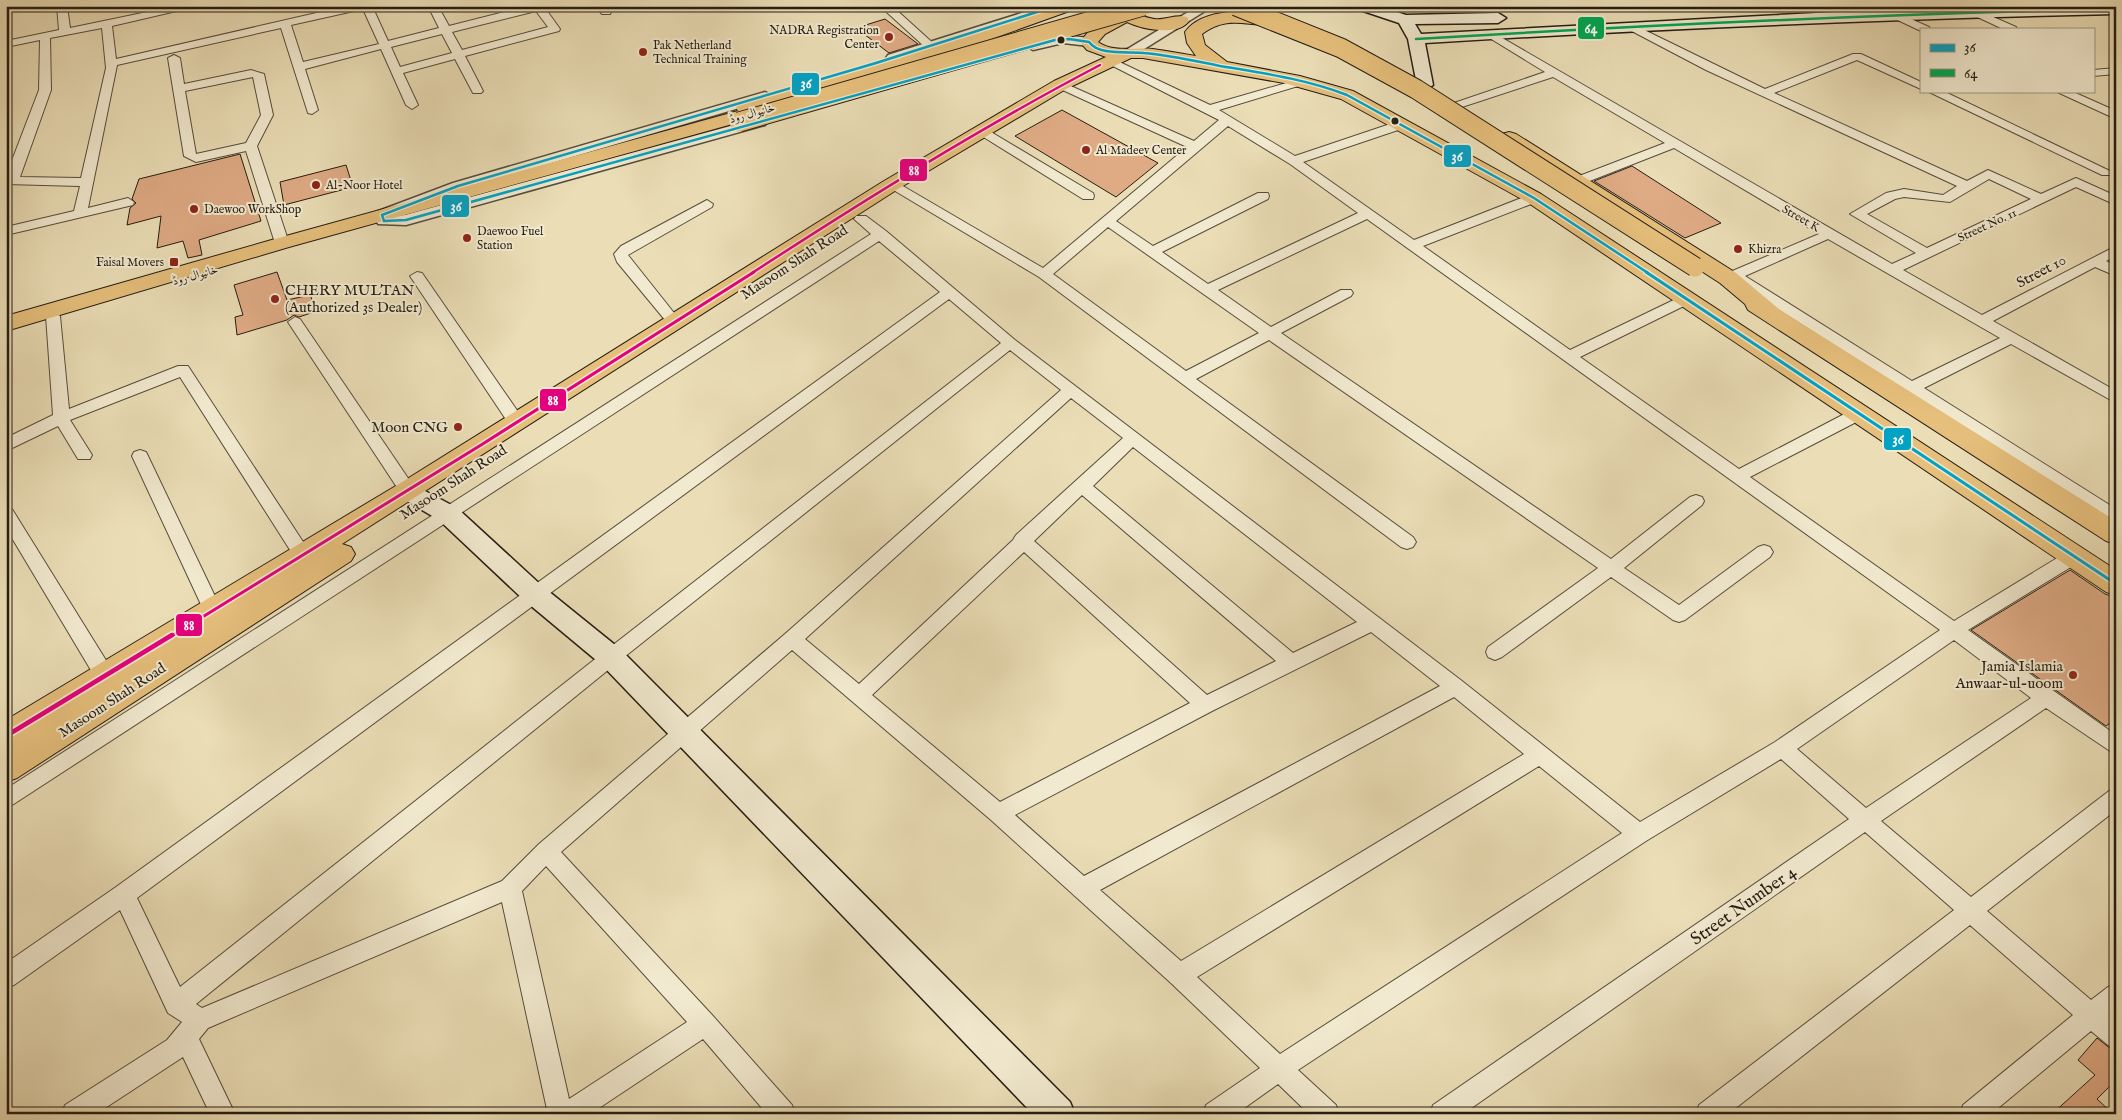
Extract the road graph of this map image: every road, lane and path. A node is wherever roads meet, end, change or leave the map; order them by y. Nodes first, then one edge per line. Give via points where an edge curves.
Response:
1 (62, 6) edge
2 (125, 6) edge
3 (193, 6) edge
4 (362, 6) edge
5 (367, 6) edge
6 (433, 6) edge
7 (540, 6) edge
8 (885, 6) edge
9 (1056, 6) edge
10 (1069, 6) edge
11 (1208, 6) edge
12 (1236, 6) edge
13 (1246, 6) edge
14 (1362, 6) edge
15 (1828, 6) edge
16 (1130, 8) edge
17 (2093, 8) edge
18 (2116, 9) edge
19 (1857, 11) edge
20 (1975, 12) junction
21 (1893, 14) junction
22 (1514, 17) dead end
23 (1708, 17) junction
24 (1280, 19) junction
25 (128, 20) junction
26 (1405, 20) junction
27 (1181, 21) junction
28 (285, 24) junction
29 (107, 25) junction
30 (1630, 26) junction
31 (1923, 28) edge
32 (2010, 28) edge
33 (446, 30) junction
34 (1543, 31) junction
35 (65, 33) junction
36 (1488, 34) junction
37 (45, 37) junction
38 (1416, 39) junction
39 (1089, 42) junction
40 (6, 44) edge
41 (385, 46) junction
42 (930, 46) junction
43 (1128, 53) junction
44 (458, 54) junction
45 (174, 58) dead end
46 (1109, 60) junction
47 (112, 63) junction
48 (2094, 65) edge
49 (1222, 66) junction
50 (298, 67) junction
51 (396, 71) junction
52 (2112, 72) edge
53 (1553, 73) junction
54 (2094, 73) edge
55 (1304, 81) junction
56 (1060, 85) junction
57 (1425, 85) junction
58 (1920, 86) edge
59 (179, 89) junction
60 (477, 91) dead end
61 (1935, 92) edge
62 (2063, 92) edge
63 (1764, 93) junction
64 (412, 105) dead end
65 (1458, 105) junction
66 (1209, 109) junction
67 (312, 110) dead end
68 (2115, 115) edge
69 (1227, 120) junction
70 (1400, 125) junction
71 (981, 130) junction
72 (1673, 144) junction
73 (252, 146) junction
74 (1195, 146) junction
75 (1294, 161) junction
76 (9, 180) edge
77 (1578, 181) junction
78 (87, 182) junction
79 (2083, 184) junction
80 (891, 185) junction
81 (1967, 186) junction
82 (1088, 196) dead end
83 (1263, 196) dead end
84 (446, 197) junction
85 (1534, 198) junction
86 (2042, 199) junction
87 (2116, 201) edge
88 (128, 202) dead end
89 (707, 204) dead end
90 (80, 212) junction
91 (1366, 214) junction
92 (383, 218) junction
93 (1106, 220) junction
94 (871, 226) junction
95 (6, 230) edge
96 (1829, 234) junction
97 (282, 243) junction
98 (1411, 246) junction
99 (2116, 250) edge
100 (1153, 252) junction
101 (1926, 253) junction
102 (2095, 261) junction
103 (1892, 270) junction
104 (2116, 272) edge
105 (1044, 274) junction
106 (417, 276) dead end
107 (1732, 276) junction
108 (1209, 289) junction
109 (948, 293) junction
110 (1346, 293) dead end
111 (1687, 299) junction
112 (1771, 314) junction
113 (53, 316) junction
114 (1982, 321) junction
115 (295, 322) dead end
116 (675, 323) junction
117 (6, 324) edge
118 (6, 330) edge
119 (1271, 333) junction
120 (2012, 338) junction
121 (1010, 343) junction
122 (1569, 356) junction
123 (1187, 377) junction
124 (1070, 390) junction
125 (1904, 391) junction
126 (2116, 398) edge
127 (1858, 414) junction
128 (61, 418) junction
129 (517, 424) junction
130 (1133, 438) junction
131 (6, 445) edge
132 (84, 455) dead end
133 (140, 456) dead end
134 (1738, 476) junction
135 (1082, 485) junction
136 (1696, 501) dead end
137 (427, 502) junction
138 (6, 513) edge
139 (2116, 518) edge
140 (2116, 534) edge
141 (1022, 540) junction
142 (1407, 542) dead end
143 (1764, 552) dead end
144 (303, 556) junction
145 (2073, 557) junction
146 (1611, 568) junction
147 (2116, 584) edge
148 (533, 594) junction
149 (213, 611) junction
150 (1372, 623) junction
151 (1954, 630) junction
152 (792, 639) junction
153 (1495, 652) dead end
154 (611, 657) junction
155 (1290, 662) junction
156 (105, 676) junction
157 (1455, 687) junction
158 (858, 696) junction
159 (2046, 698) junction
160 (1205, 705) junction
161 (685, 731) junction
162 (6, 736) edge
163 (2116, 746) edge
164 (1782, 748) junction
165 (1540, 755) junction
166 (6, 768) edge
167 (2116, 798) edge
168 (6, 800) edge
169 (998, 814) junction
170 (1864, 821) junction
171 (1639, 834) junction
172 (546, 851) junction
173 (510, 888) junction
174 (1081, 889) junction
175 (124, 894) junction
176 (1971, 912) junction
177 (1179, 975) junction
178 (6, 977) edge
179 (2116, 995) edge
180 (176, 1005) junction
181 (2092, 1017) junction
182 (705, 1024) junction
183 (192, 1028) junction
184 (2116, 1037) edge
185 (1280, 1068) junction
186 (74, 1114) edge
187 (223, 1114) edge
188 (560, 1114) edge
189 (568, 1114) edge
190 (783, 1114) edge
191 (1058, 1114) edge
192 (1215, 1114) edge
193 (1327, 1114) edge
194 (1442, 1114) edge
195 (1708, 1114) edge
196 (1972, 1114) edge

1 - 35 street
2 - 25 street
3 - 25 street
4 - 28 street
5 - 41 street
6 - 33 street
7 - 33 street
7 - 44 street via 555,29
8 - 42 street
9 - 42 street, خانیوال روڈ
10 - 84 main road via 965,42
11 - 27 street
12 - 112 main road, bridge via 1341,48 1416,89
13 - 24 main road
14 - 26 main road
15 - 23 main road
16 - 27 main road via 1138,21 1152,25
16 - 39 main road via 1098,30
16 - 84 main road, خانیوال روڈ
16 - 92 main road, خانیوال روڈ, bridge via 740,122
17 - 18 main road
17 - 20 main road
19 - 21 main road
19 - 23 main road
20 - 21 main road
20 - 32 street
21 - 31 street
22 - 26 main road
23 - 30 main road
23 - 34 main road via 1534,17
24 - 49 main road via 1239,16 1200,25 1193,32 1196,48
24 - 57 main road via 1353,48
25 - 29 street
26 - 38 main road
27 - 43 street
28 - 47 street
28 - 50 street
29 - 35 street
29 - 47 street
30 - 34 main road
30 - 63 street
33 - 41 street
33 - 44 street
34 - 36 main road
35 - 37 street
36 - 38 main road
36 - 53 street, Street K
37 - 40 street
37 - 76 street via 45,90
38 - 57 main road
39 - 43 main road via 1102,50
39 - 92 street via 1055,40 406,220
41 - 50 street
41 - 51 street
42 - 92 street, خانیوال روڈ via 458,186
43 - 46 main road, Masoom Shah Road
43 - 49 main road
44 - 51 street
44 - 60 street
45 - 59 street
46 - 56 main road, Masoom Shah Road
46 - 66 street
47 - 78 street
48 - 52 street
49 - 55 main road
50 - 67 street
51 - 64 street
52 - 54 street
53 - 65 street
53 - 72 street, Street K
55 - 66 street
55 - 70 main road via 1347,95
56 - 71 main road, Masoom Shah Road
56 - 74 street
57 - 65 main road
58 - 63 street via 1857,56
59 - 73 street via 191,158
59 - 73 street via 258,74 266,115
61 - 79 street, Street No. 11 via 2106,172
62 - 68 street
63 - 81 street
65 - 77 main road
66 - 69 street
69 - 74 street
69 - 75 street
70 - 75 street
70 - 85 main road
71 - 80 main road, Masoom Shah Road
71 - 82 street
72 - 77 street
72 - 96 street, Street K
73 - 97 street
74 - 93 street
75 - 91 street
76 - 78 street
77 - 107 main road
78 - 90 street
79 - 86 street, Street No. 11 via 2073,183
79 - 87 street
80 - 94 main road, Masoom Shah Road
80 - 105 street
80 - 116 main road, Masoom Shah Road
81 - 86 street via 1988,174
81 - 101 street via 1945,198 1904,193 1891,196 1857,214
83 - 100 street
84 - 92 main road, خانیوال روڈ
85 - 98 street
85 - 111 main road
86 - 101 street, Street No. 11
88 - 90 street
89 - 116 street via 626,248 621,254
90 - 95 street
91 - 98 street
91 - 108 street
92 - 97 main road, خانیوال روڈ
92 - 113 main road, خانیوال روڈ
93 - 100 street
93 - 105 street
94 - 109 street
94 - 137 main road, Masoom Shah Road
96 - 103 street, Street K
96 - 107 street
97 - 117 main road, خانیوال روڈ
98 - 122 street
99 - 102 street, Street 10
100 - 108 street
101 - 103 street, Street No. 11
102 - 104 street
102 - 114 street, Street 10
103 - 114 street, Street K
105 - 123 street
106 - 129 street
107 - 112 main road
107 - 125 street
108 - 119 street
109 - 121 street
109 - 148 street
110 - 119 street
111 - 122 street
111 - 127 main road
112 - 125 main road
113 - 118 main road, خانیوال روڈ
113 - 128 street
114 - 120 street, Street K
115 - 137 street
116 - 129 main road, Masoom Shah Road
119 - 123 street
119 - 146 street
120 - 125 street
120 - 126 street, Street K
121 - 124 street
121 - 154 street
122 - 134 street
123 - 142 street
124 - 130 street
124 - 152 street
125 - 139 street
125 - 140 main road
127 - 134 street
127 - 145 main road
128 - 131 street
128 - 132 street
128 - 144 street via 183,370
129 - 137 main road, Masoom Shah Road
130 - 135 street
130 - 150 street
133 - 149 street
134 - 151 street
135 - 141 street
135 - 155 street
136 - 146 street
137 - 144 main road, Masoom Shah Road
137 - 148 main road
137 - 166 main road, Masoom Shah Road
137 - 168 street
138 - 156 street
141 - 158 street
141 - 160 street
143 - 146 street via 1679,615
144 - 149 main road, Masoom Shah Road
145 - 147 main road
145 - 151 street
146 - 153 street
148 - 154 main road
148 - 175 street
149 - 156 main road, Masoom Shah Road
150 - 155 street
150 - 157 street
151 - 159 street
151 - 164 street
152 - 158 street
152 - 161 street
154 - 161 main road
154 - 180 street
155 - 160 street
156 - 162 main road, Masoom Shah Road
157 - 165 street
157 - 174 street
158 - 169 street
159 - 163 street
159 - 170 street, Street Number 4
160 - 169 street
161 - 172 street
161 - 191 main road
164 - 170 street
164 - 171 street
165 - 171 street
165 - 177 street
167 - 176 street
169 - 174 street
170 - 176 street
170 - 194 street, Street Number 4
171 - 185 street
172 - 173 street
172 - 182 street
173 - 183 street
173 - 188 street
174 - 177 street
175 - 178 street
175 - 180 street
176 - 181 street
176 - 195 street
177 - 185 street
179 - 181 street
180 - 183 street
181 - 184 street
181 - 196 street
182 - 189 street
182 - 190 street
183 - 186 street via 175,1048
183 - 187 street
185 - 192 street
185 - 193 street

